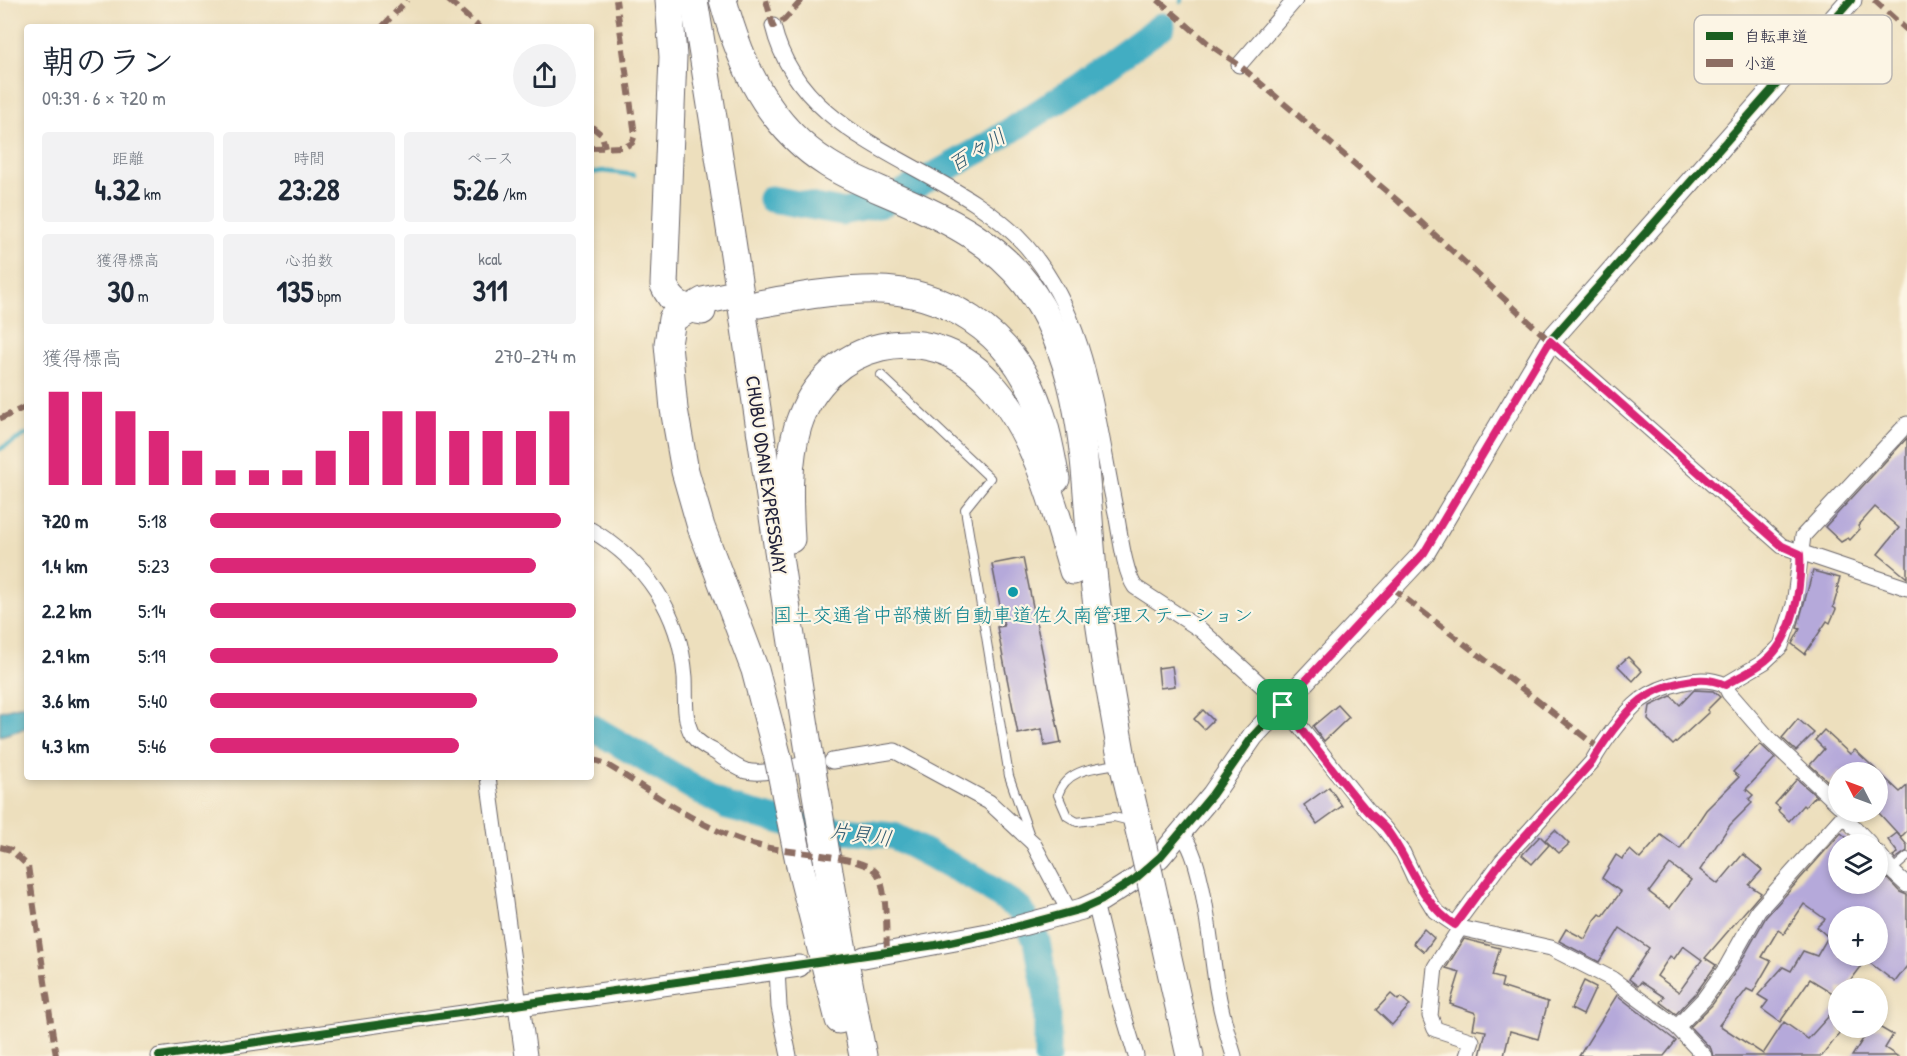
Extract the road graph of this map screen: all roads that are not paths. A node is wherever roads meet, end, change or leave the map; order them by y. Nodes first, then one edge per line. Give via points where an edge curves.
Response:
1 (669, 0) edge
2 (694, 0) edge
3 (723, 0) edge
4 (1295, 0) edge
5 (1851, 0) edge
6 (1838, 15) edge
7 (773, 26) dead end
8 (1239, 65) dead end
9 (1777, 84) edge
10 (758, 298) dead end
11 (727, 303) dead end
12 (687, 309) junction
13 (1550, 341) junction
14 (881, 375) dead end
15 (1907, 424) edge
16 (594, 532) edge
17 (1800, 554) junction
18 (1083, 571) junction
19 (1907, 588) edge
20 (1725, 685) junction
21 (1283, 705) junction
22 (1123, 764) junction
23 (809, 766) junction
24 (488, 780) edge
25 (1828, 796) edge
26 (1833, 822) edge
27 (1850, 822) edge
28 (1139, 831) junction
29 (1181, 834) junction
30 (1860, 834) edge
31 (1033, 843) junction
32 (1907, 857) edge
33 (1888, 865) edge
34 (1892, 870) junction
35 (1907, 885) edge
36 (1095, 903) junction
37 (1066, 914) junction
38 (1457, 926) junction
39 (855, 964) junction
40 (799, 966) dead end
41 (777, 969) junction
42 (519, 1005) junction
43 (1677, 1028) junction
44 (159, 1056) edge
45 (526, 1056) edge
46 (789, 1056) edge
47 (848, 1056) edge
48 (863, 1056) edge
49 (1136, 1056) edge
50 (1190, 1056) edge
51 (1234, 1056) edge
52 (1467, 1056) edge
53 (1704, 1056) edge

1 - 12 highway via 673,68 664,285 673,301
2 - 23 highway, CHUBU ODAN EXPRESSWAY via 746,319
3 - 18 highway via 745,69 768,106 796,138 828,164 958,226 998,254 1025,283 1049,320 1077,412 1088,504
4 - 8 street
5 - 6 street
7 - 21 street via 786,62 808,94 834,119 993,215 1026,247 1054,286 1073,324 1089,372 1133,584 1201,630
9 - 13 street
10 - 18 highway via 861,277 917,281 969,301 1006,328 1028,355 1053,406
11 - 12 highway via 703,301
12 - 23 highway via 672,319 668,344 685,471 701,528 755,670
13 - 17 street via 1782,546
13 - 21 street via 1424,553
14 - 31 lane via 990,478 965,509 966,520 1009,776
15 - 17 street via 1810,527 1803,536
16 - 23 street via 646,574 667,609 682,651 688,723 702,745 745,770
17 - 19 street
17 - 20 street via 1794,605 1780,646 1764,662
18 - 22 highway
18 - 23 highway via 1028,443 1004,401 974,367 942,349 897,344 876,347 833,371 807,404 798,426 789,504
20 - 25 street via 1770,740
20 - 38 street via 1703,679 1677,684 1640,701 1592,762 1502,861
21 - 29 street via 1239,754
21 - 38 street via 1390,835 1435,911
22 - 28 highway
22 - 28 lane via 1074,774 1066,779 1058,795 1067,816 1077,822 1114,817
23 - 31 street via 895,751 989,802
23 - 39 highway, CHUBU ODAN EXPRESSWAY
23 - 47 highway, bridge via 800,866
24 - 42 street
26 - 43 street via 1763,904 1726,968
27 - 30 street
28 - 50 highway, bridge
29 - 36 street via 1148,868
29 - 51 street via 1191,848 1206,910 1218,993
31 - 37 street
32 - 34 lane
33 - 34 street
34 - 35 street
36 - 37 street
36 - 49 street
37 - 39 street
38 - 43 street via 1551,948 1612,979
38 - 52 street via 1437,960 1430,1016 1436,1029 1472,1041
39 - 48 highway, CHUBU ODAN EXPRESSWAY
40 - 41 street
41 - 42 street
41 - 46 street via 779,1007
42 - 44 street
42 - 45 street
43 - 53 street

